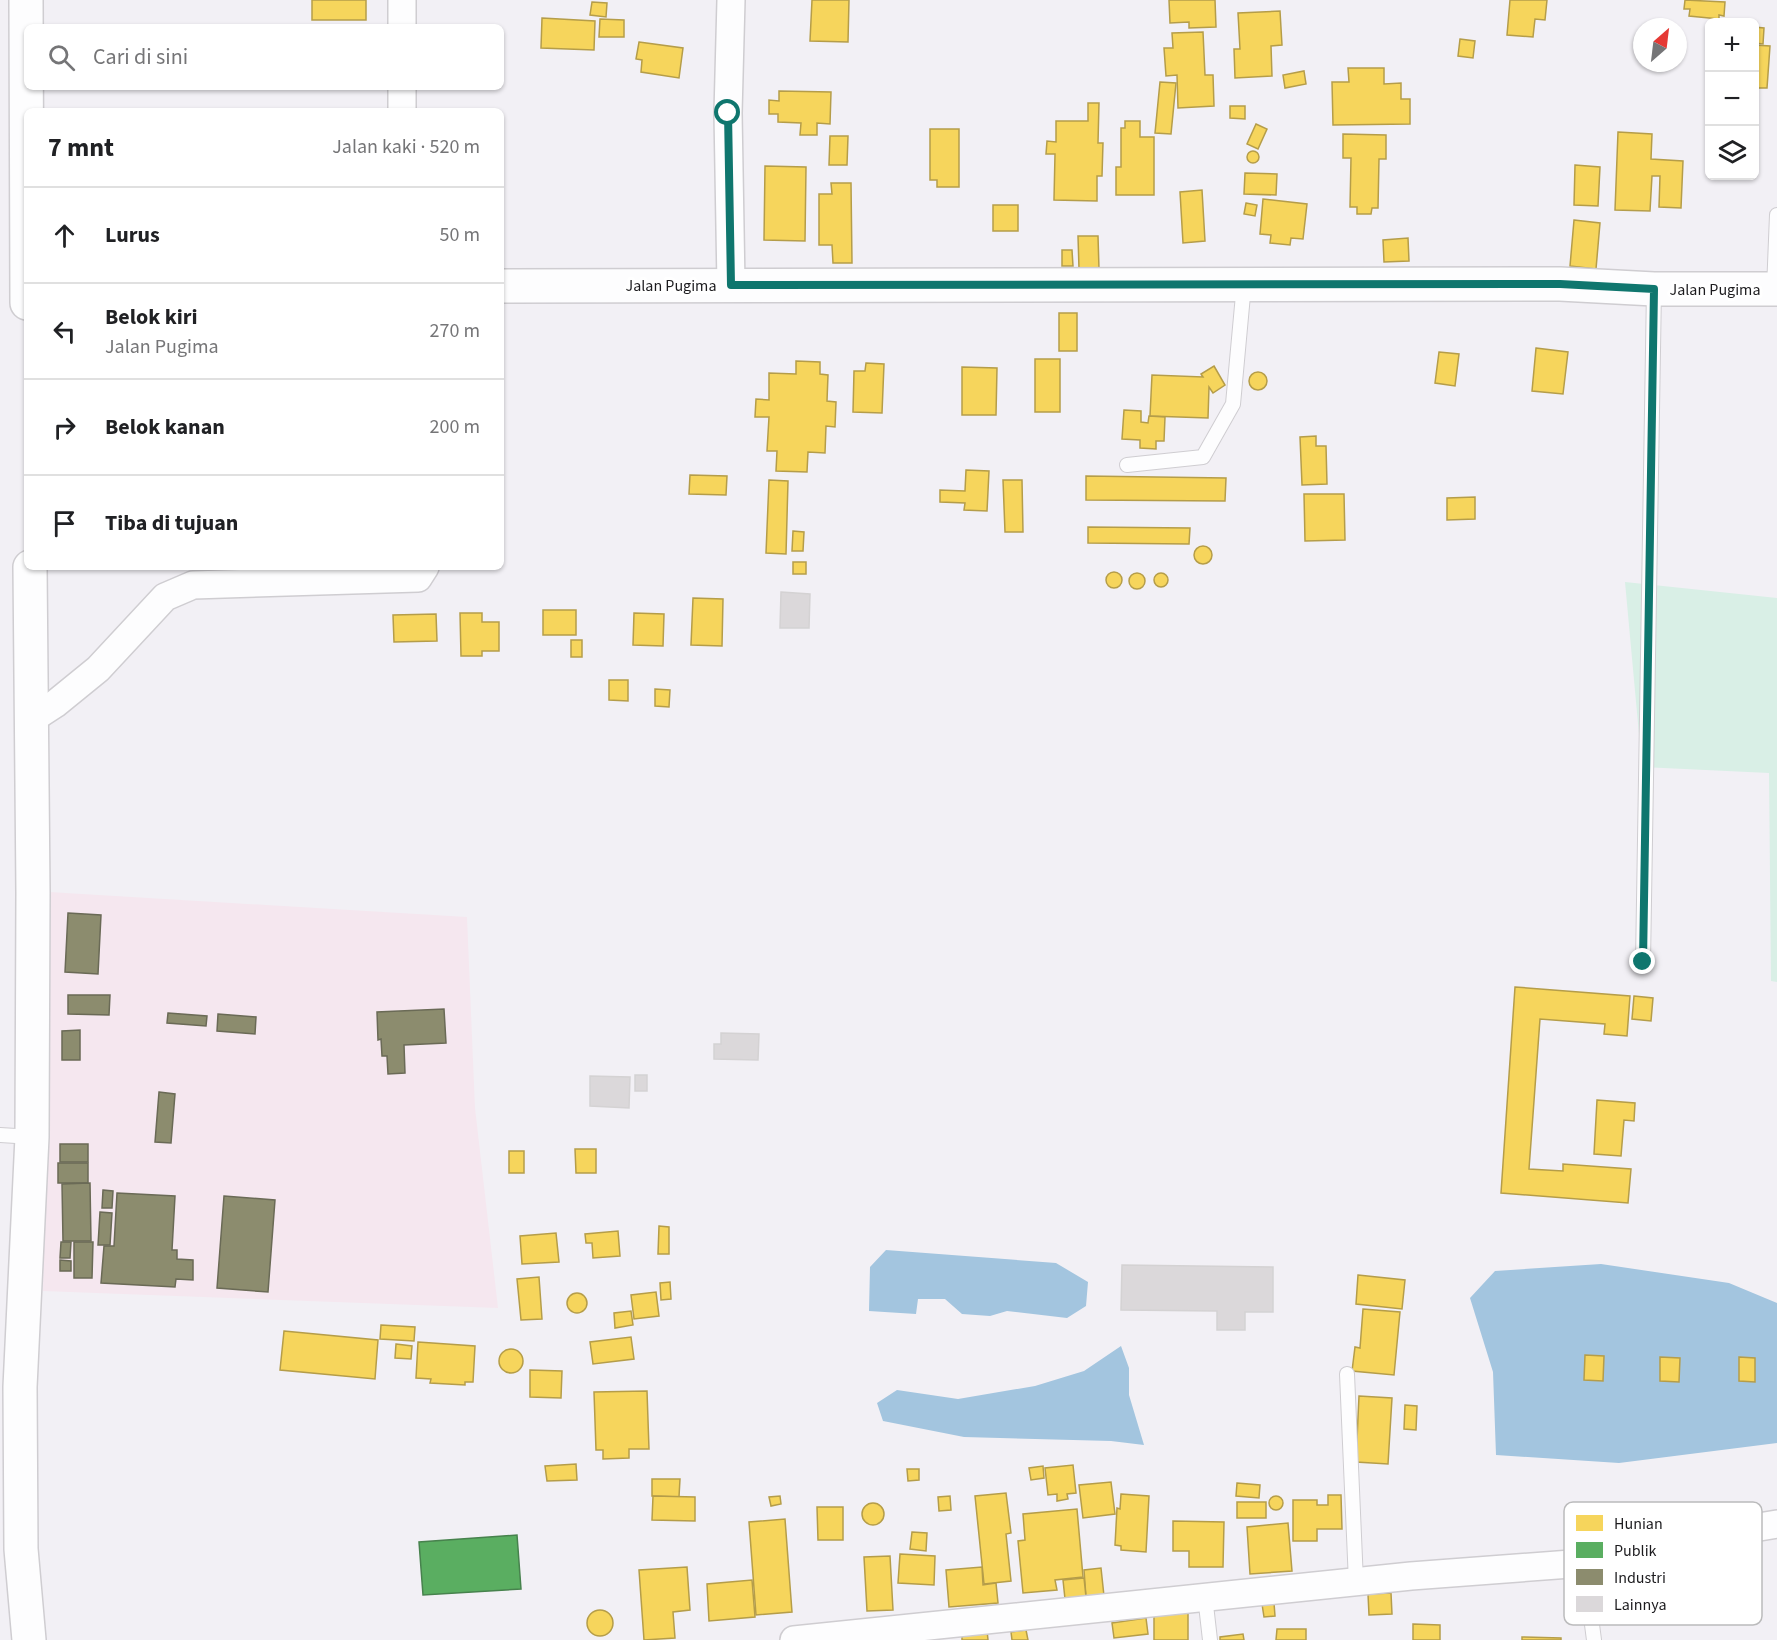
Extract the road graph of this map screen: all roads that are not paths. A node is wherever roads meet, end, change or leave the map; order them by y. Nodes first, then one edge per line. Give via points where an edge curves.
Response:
1 (26, 0) edge
2 (402, 0) edge
3 (731, 0) edge
4 (26, 24) edge
5 (402, 24) edge
6 (26, 90) edge
7 (402, 90) edge
8 (26, 108) edge
9 (402, 108) edge
10 (1777, 215) edge
11 (1244, 284) junction
12 (731, 285) junction
13 (504, 286) edge
14 (1654, 289) junction
15 (1775, 289) edge
16 (1127, 465) dead end
17 (30, 570) edge
18 (423, 570) edge
19 (32, 719) junction
20 (1643, 962) dead end
21 (16, 1136) edge
22 (1347, 1374) dead end
23 (1777, 1524) edge
24 (1762, 1526) edge
25 (1564, 1565) edge
26 (1356, 1582) junction
27 (1205, 1596) junction
28 (1592, 1625) edge
29 (29, 1640) edge
30 (794, 1640) edge
31 (1210, 1640) edge
32 (1594, 1640) edge

1 - 4 main road
2 - 5 street
3 - 12 street
6 - 8 main road
7 - 9 street
10 - 15 lane
11 - 12 main road, Jalan Pugima
11 - 14 main road, Jalan Pugima via 1560,284
11 - 16 lane via 1233,404 1203,457
12 - 13 main road, Jalan Pugima
14 - 15 main road, Jalan Pugima
14 - 20 lane
17 - 19 main road
18 - 19 street via 418,578 193,585 165,597 98,669
19 - 21 main road
21 - 29 main road via 21,1549
22 - 26 lane
23 - 24 street
25 - 26 street
26 - 27 street
27 - 30 street
27 - 31 lane
28 - 32 lane

